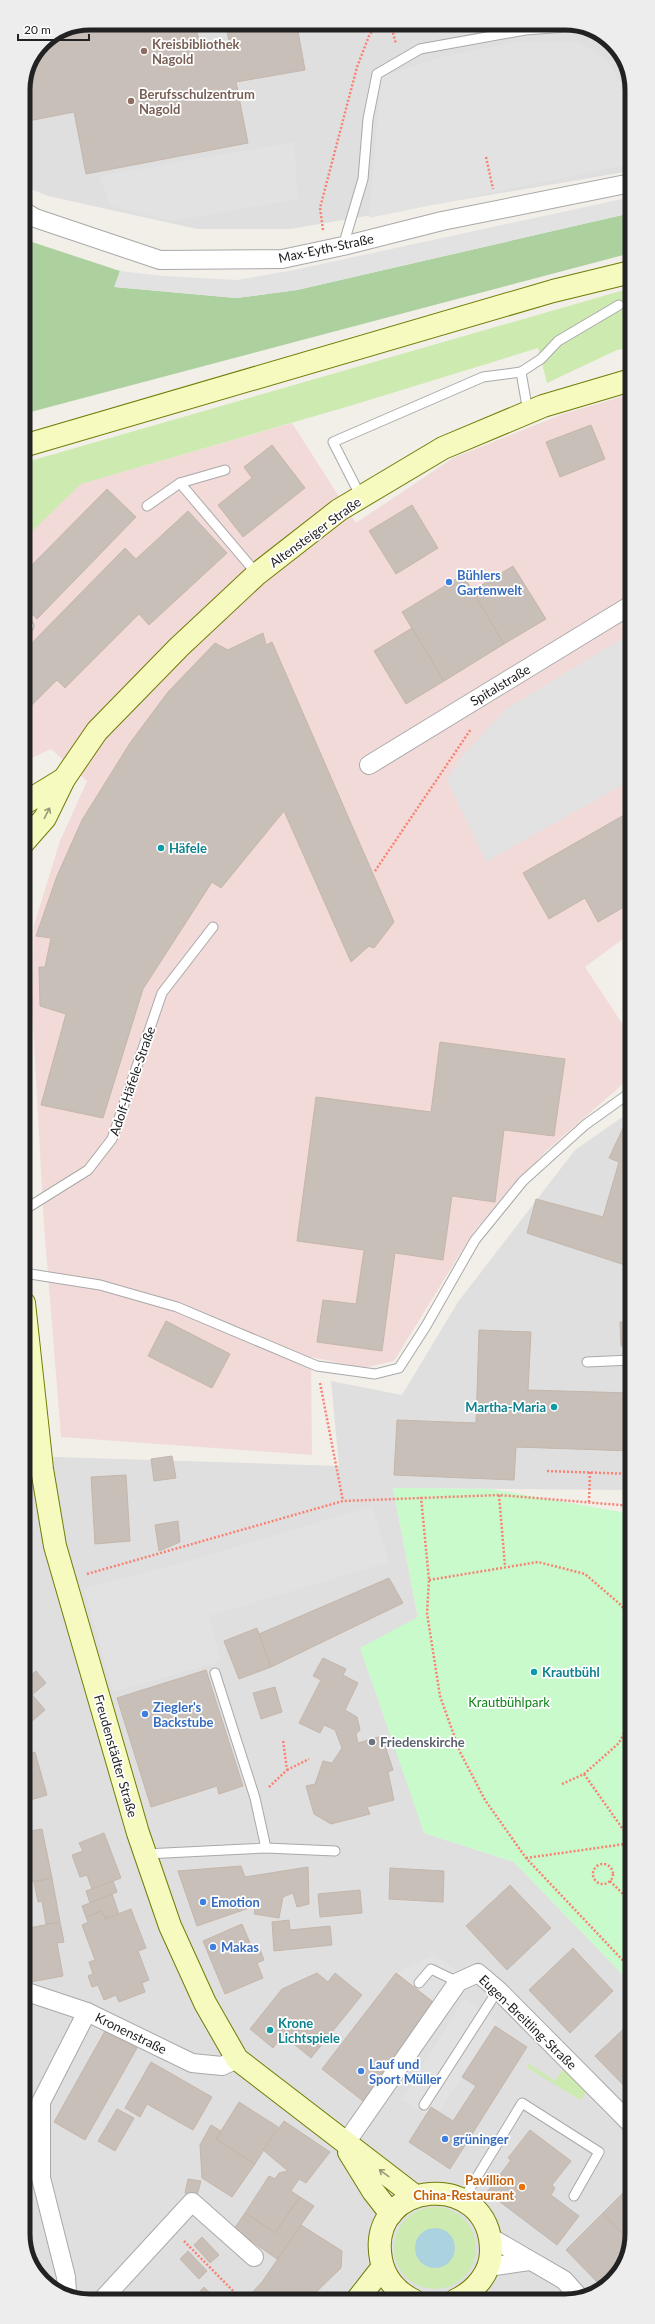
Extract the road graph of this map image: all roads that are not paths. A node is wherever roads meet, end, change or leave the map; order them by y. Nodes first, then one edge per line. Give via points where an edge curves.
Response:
1 (525, 30) edge
2 (625, 184) edge
3 (30, 215) edge
4 (343, 246) junction
5 (625, 273) edge
6 (619, 305) dead end
7 (521, 372) junction
8 (625, 382) edge
9 (528, 412) junction
10 (30, 444) edge
11 (225, 470) dead end
12 (180, 483) junction
13 (361, 497) junction
14 (147, 506) dead end
15 (257, 574) junction
16 (625, 609) edge
17 (369, 765) dead end
18 (64, 778) junction
19 (30, 800) edge
20 (30, 836) edge
21 (214, 927) dead end
22 (625, 1096) edge
23 (30, 1206) edge
24 (30, 1274) edge
25 (30, 1358) edge
26 (625, 1360) edge
27 (587, 1362) dead end
28 (215, 1673) dead end
29 (266, 1848) junction
30 (335, 1850) dead end
31 (145, 1854) junction
32 (458, 1982) junction
33 (419, 1983) dead end
34 (498, 1990) junction
35 (30, 1993) edge
36 (88, 2012) junction
37 (237, 2059) junction
38 (424, 2105) dead end
39 (625, 2118) edge
40 (345, 2144) junction
41 (415, 2196) junction
42 (574, 2196) dead end
43 (463, 2200) junction
44 (391, 2214) junction
45 (490, 2237) junction
46 (254, 2257) dead end
47 (529, 2261) junction
48 (488, 2267) junction
49 (382, 2268) junction
50 (67, 2289) edge
51 (576, 2293) edge
52 (107, 2294) edge
53 (362, 2294) edge
54 (402, 2294) edge
55 (467, 2294) edge

1 - 4 lane via 420,49 378,74 368,119 364,178
2 - 4 street, Max-Eyth-Straße via 442,221
3 - 4 street, Max-Eyth-Straße via 160,260 282,259
5 - 10 street via 553,291
6 - 7 lane via 558,341 541,359
7 - 9 lane
7 - 13 lane via 483,377 334,442
8 - 9 street, Altensteiger Straße
9 - 13 street, Altensteiger Straße via 443,448
11 - 12 lane
12 - 14 lane
12 - 15 lane
13 - 15 street, Altensteiger Straße via 340,510
15 - 18 street, Altensteiger Straße via 179,647 97,732
16 - 17 street, Spitalstraße
18 - 19 street, Altensteiger Straße
20 -> 18 street, Altensteiger Straße via 45,818
21 - 23 lane, Adolf-Häfele-Straße via 162,993 112,1139 88,1170
22 - 24 lane via 585,1125 523,1181 475,1240 399,1368 375,1374 318,1366 177,1307 100,1285
25 - 31 street, Freudenstädter Straße via 42,1469 55,1546
26 - 27 lane
28 - 29 lane via 255,1798
29 - 30 lane
29 - 31 lane
31 - 37 street, Freudenstädter Straße via 173,1933 205,2003
32 - 33 lane via 431,1969
32 - 34 street, Eugen-Breitling-Straße via 478,1973
32 - 40 street, Eugen-Breitling-Straße
34 - 38 lane
34 - 39 street, Eugen-Breitling-Straße
35 - 36 street, Kronenstraße
36 - 37 street, Kronenstraße via 192,2063 222,2066
36 - 50 street via 41,2102 41,2178
37 - 40 street, Freudenstädter Straße
41 -> 40 street, Freudenstädter Straße
40 - 44 street, Freudenstädter Straße via 373,2191
41 - 43 street via 433,2192 451,2194
41 - 44 street via 402,2203
42 - 43 lane via 599,2152 522,2103
43 - 45 street via 478,2212 486,2224
44 - 49 street via 381,2230 379,2249
45 - 47 street
45 - 48 street
46 - 52 street via 192,2202
47 - 48 street
47 - 51 street via 564,2280
48 - 55 street via 480,2283
49 - 53 street
49 - 54 street via 389,2281

